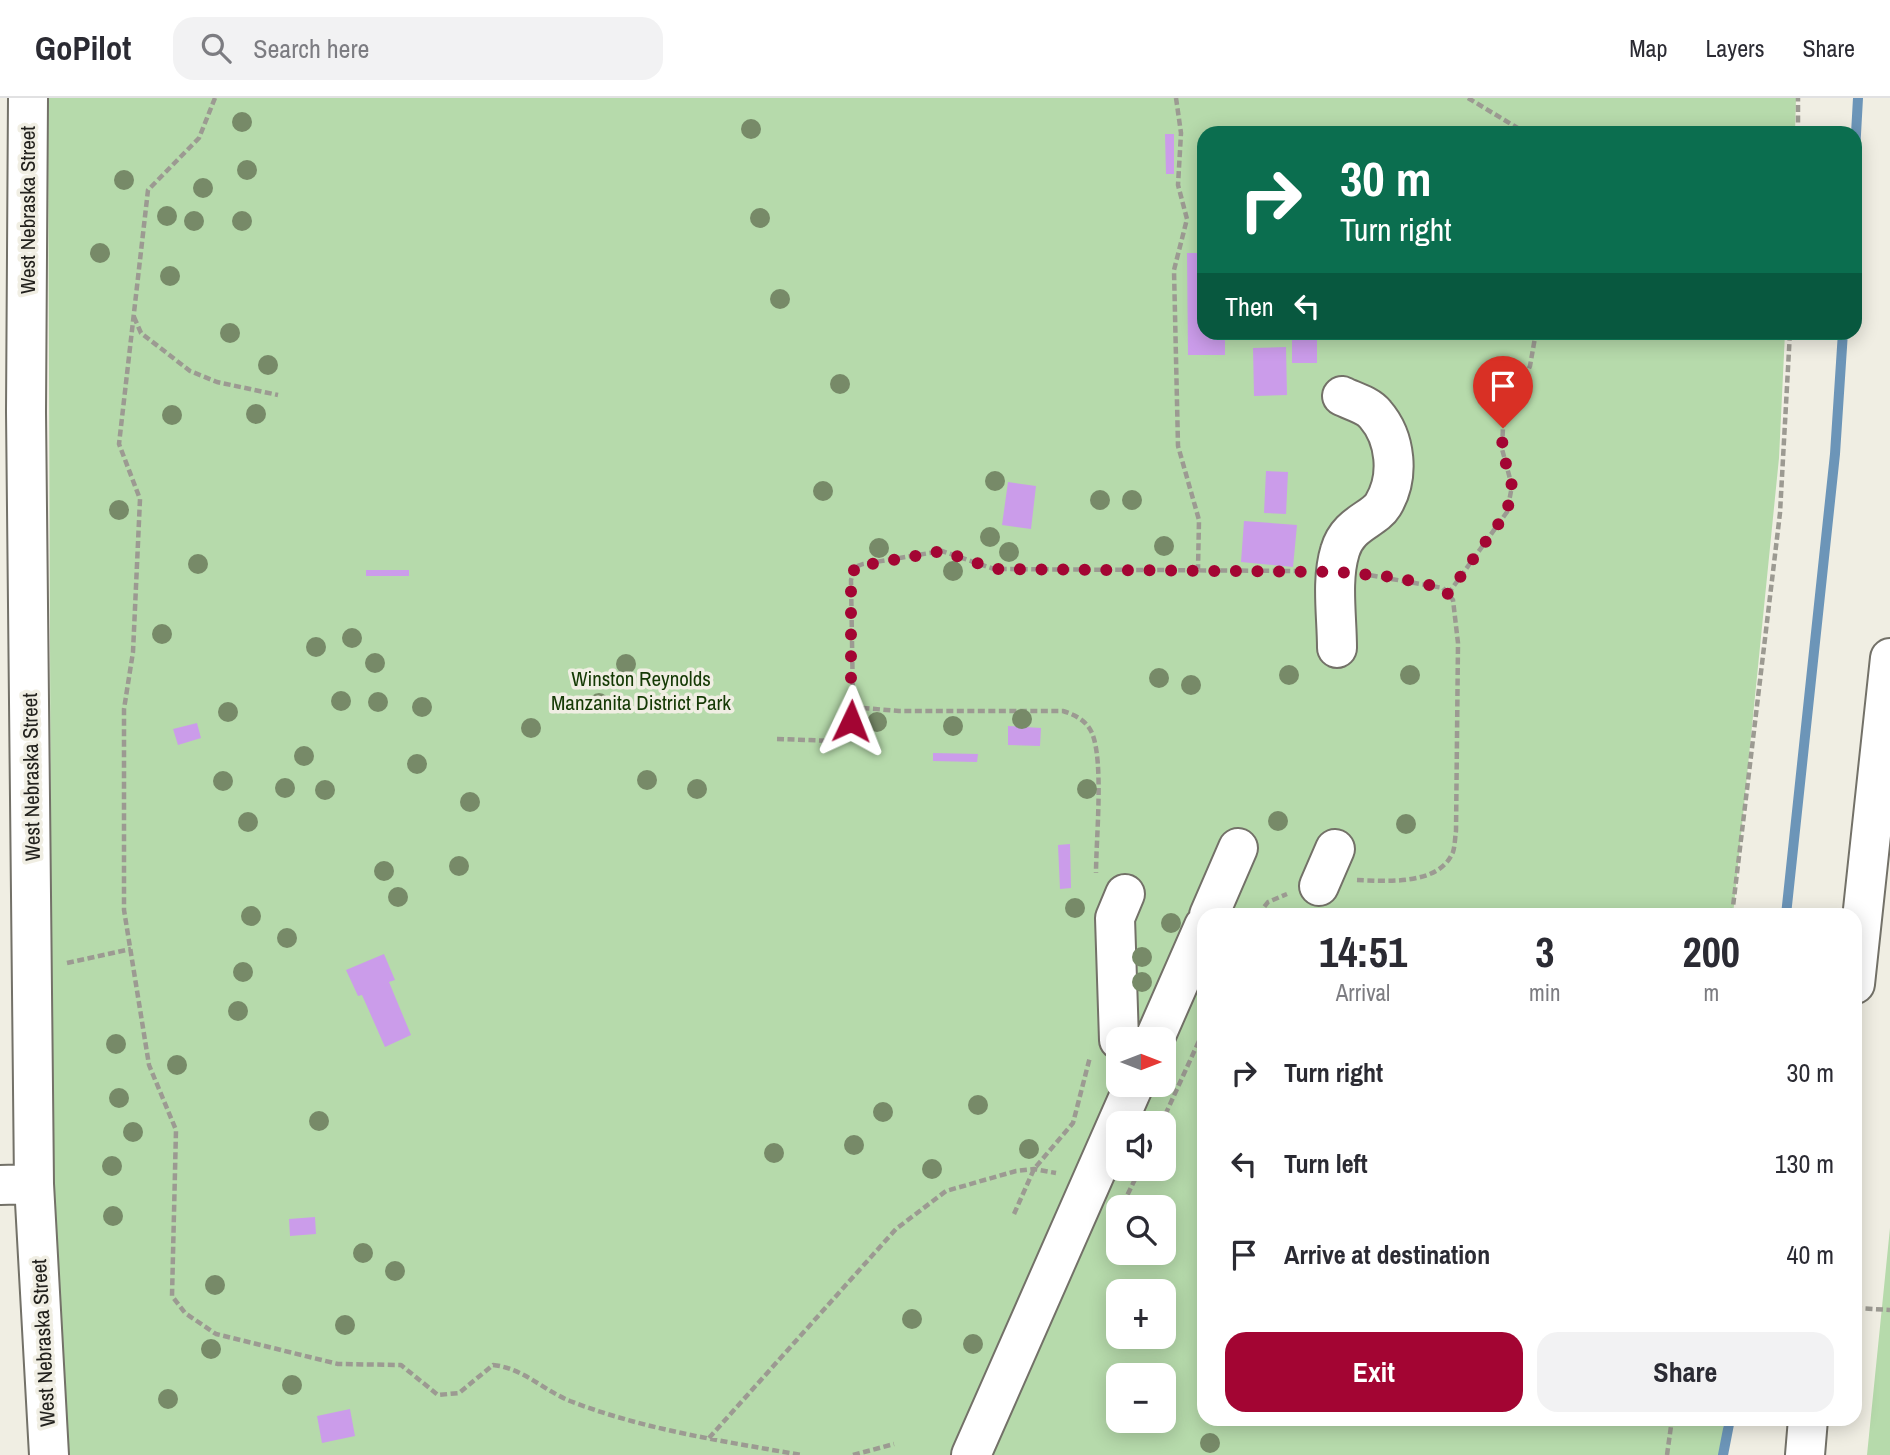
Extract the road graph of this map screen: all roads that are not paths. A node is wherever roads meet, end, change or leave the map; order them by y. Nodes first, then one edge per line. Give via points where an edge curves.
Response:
1 (28, 98) edge
2 (1342, 396) dead end
3 (13, 413) edge
4 (14, 620) edge
5 (1337, 648) dead end
6 (1890, 658) edge
7 (1238, 848) dead end
8 (1335, 849) dead end
9 (1319, 886) road end
10 (1110, 890) road end
11 (1212, 908) edge
12 (1862, 919) edge
13 (1197, 942) edge
14 (1160, 1027) edge
15 (1105, 1042) edge
16 (1125, 1097) edge
17 (17, 1185) edge
18 (1807, 1426) edge
19 (49, 1455) edge
20 (971, 1455) edge
21 (1805, 1455) edge

1 - 3 street, West Nebraska Street
2 - 5 street via 1374,413 1394,452 1394,470 1382,507 1357,523 1340,549
3 - 4 street, West Nebraska Street
4 - 17 street, West Nebraska Street via 33,971
6 - 12 street
7 - 11 street
8 - 9 street
10 - 15 street via 1115,918
13 - 14 street
16 - 20 street
17 - 19 street, West Nebraska Street
18 - 21 street

